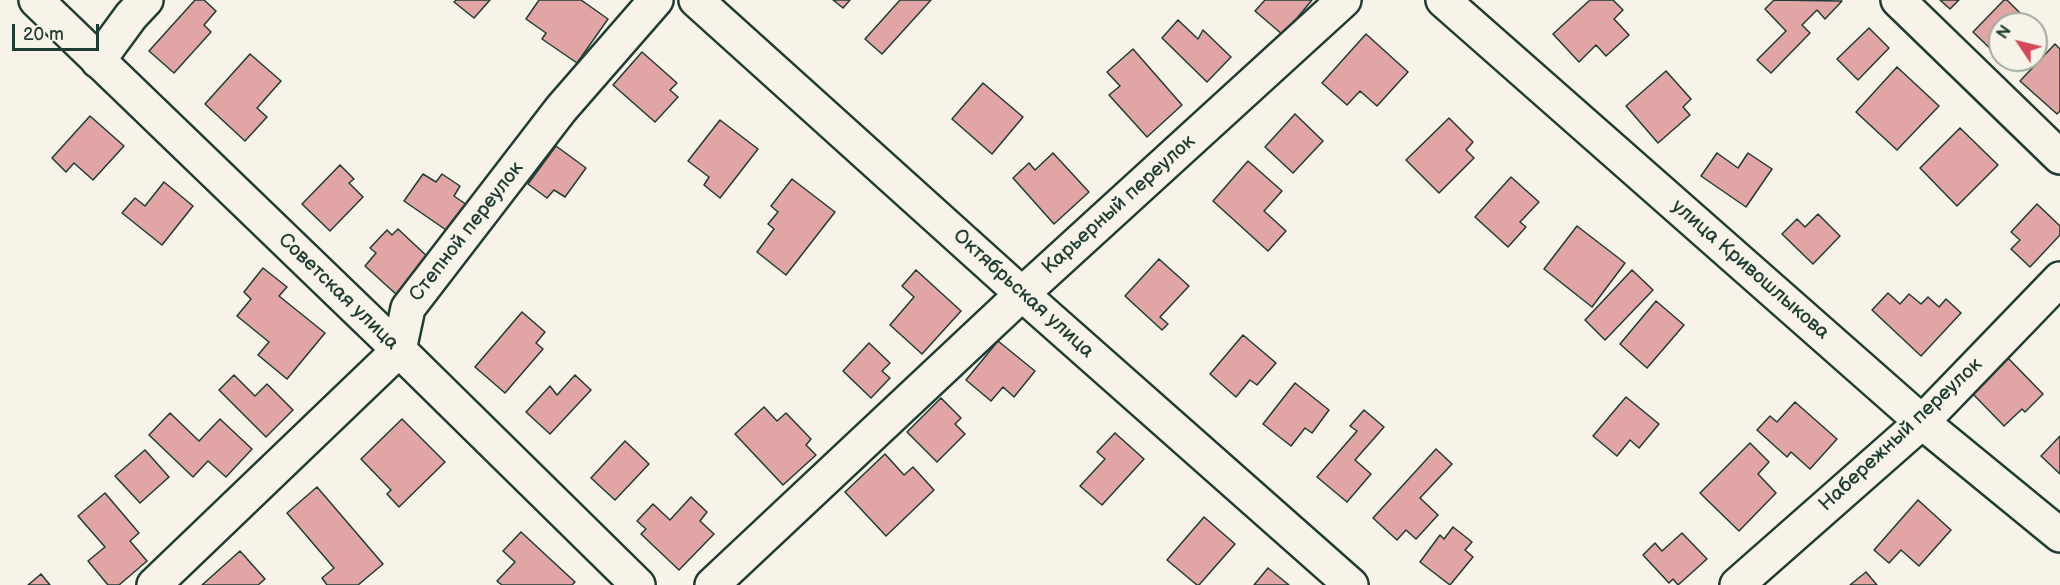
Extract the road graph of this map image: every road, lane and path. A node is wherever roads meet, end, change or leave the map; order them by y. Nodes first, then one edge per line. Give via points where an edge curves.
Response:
1 (36, 0) edge
2 (146, 0) edge
3 (656, 0) edge
4 (696, 0) edge
5 (1344, 0) edge
6 (1443, 0) edge
7 (1898, 0) edge
8 (98, 61) junction
9 (2060, 157) edge
10 (2060, 279) edge
11 (1022, 294) junction
12 (399, 350) junction
13 (1922, 422) junction
14 (2060, 535) edge
15 (154, 585) edge
16 (638, 585) edge
17 (712, 585) edge
18 (1351, 585) edge
19 (1737, 585) edge

1 - 8 street, Советская улица
2 - 8 street
3 - 12 street, Степной переулок via 561,110 408,308
4 - 11 street, Октябрьская улица
5 - 11 street, Карьерный переулок
6 - 13 street, улица Кривошлыкова
7 - 9 street
8 - 12 street, Советская улица
10 - 13 street, Набережный переулок
11 - 17 street, Карьерный переулок
11 - 18 street, Октябрьская улица
12 - 15 street
12 - 16 street, Советская улица
13 - 14 street, улица Кривошлыкова
13 - 19 street, Набережный переулок

